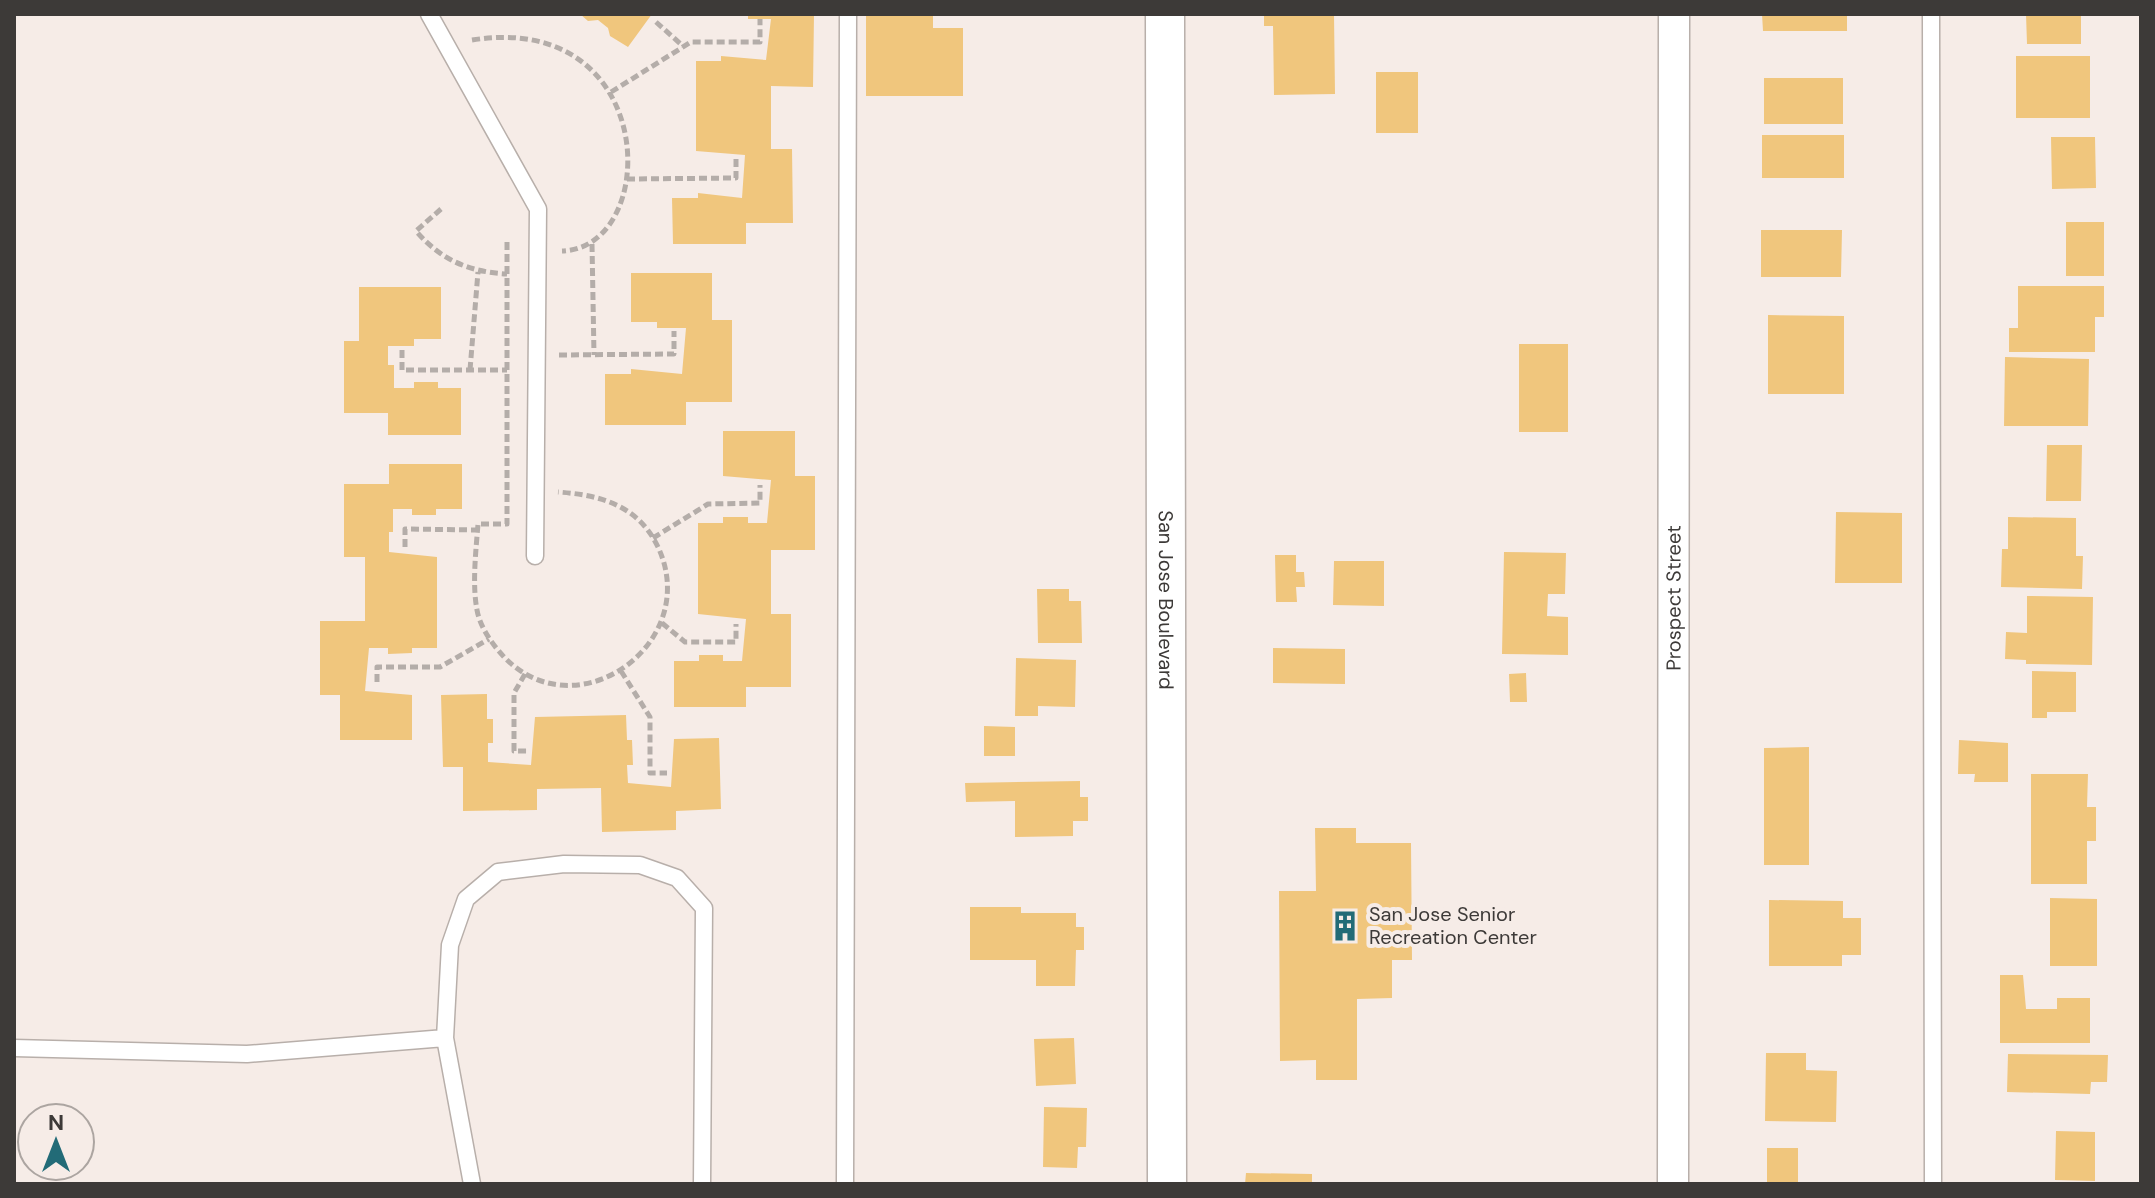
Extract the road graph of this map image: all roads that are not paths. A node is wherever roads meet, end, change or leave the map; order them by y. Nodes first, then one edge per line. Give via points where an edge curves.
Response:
1 (429, 14) edge
2 (848, 14) edge
3 (1165, 14) edge
4 (1674, 14) edge
5 (1931, 14) edge
6 (535, 556) dead end
7 (445, 1038) junction
8 (14, 1048) edge
9 (472, 1184) edge
10 (702, 1184) edge
11 (845, 1184) edge
12 (1167, 1184) edge
13 (1673, 1184) edge
14 (1933, 1184) edge

1 - 6 lane via 538,209
2 - 11 lane
3 - 12 street, San Jose Boulevard
4 - 13 street, Prospect Street
5 - 14 lane
7 - 8 lane via 247,1054
7 - 9 lane
7 - 10 lane via 450,945 466,899 498,872 564,864 640,865 677,878 704,908

